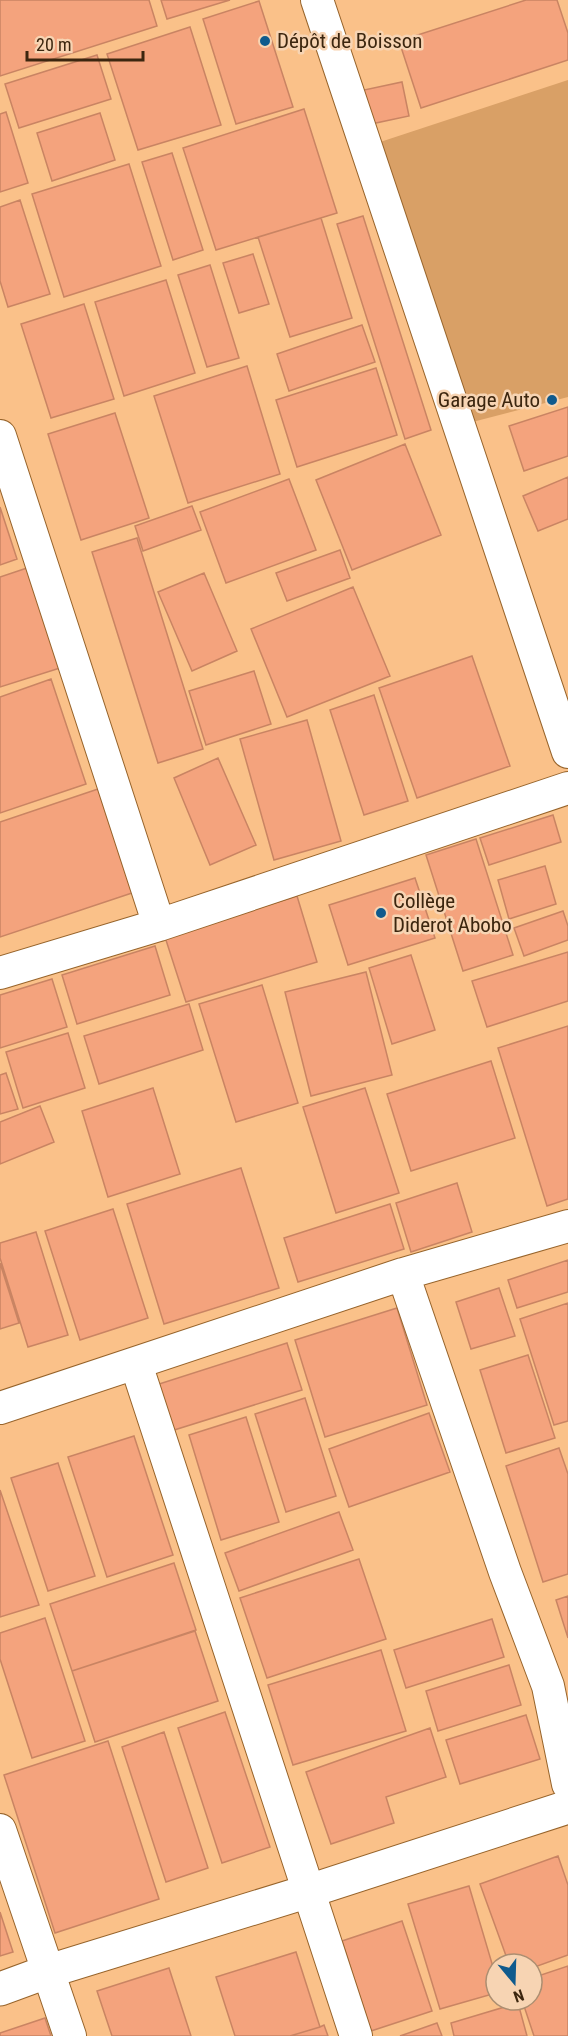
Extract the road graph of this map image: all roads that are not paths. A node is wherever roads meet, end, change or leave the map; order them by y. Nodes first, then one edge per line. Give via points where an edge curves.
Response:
1 (317, 0) edge
2 (0, 436) edge
3 (568, 752) edge
4 (568, 788) edge
5 (159, 925) junction
6 (0, 973) edge
7 (568, 1226) edge
8 (404, 1274) junction
9 (136, 1364) junction
10 (0, 1408) edge
11 (568, 1784) edge
12 (568, 1807) edge
13 (0, 1830) edge
14 (309, 1891) junction
15 (49, 1971) junction
16 (0, 1989) edge
17 (70, 2036) edge
18 (356, 2036) edge

1 - 3 street
2 - 5 street
4 - 5 street
5 - 6 street
7 - 8 street
8 - 9 street
8 - 11 street via 548,1686
9 - 10 street
9 - 14 street
12 - 14 street
13 - 15 street
14 - 15 street
14 - 18 street
15 - 16 street
15 - 17 street

